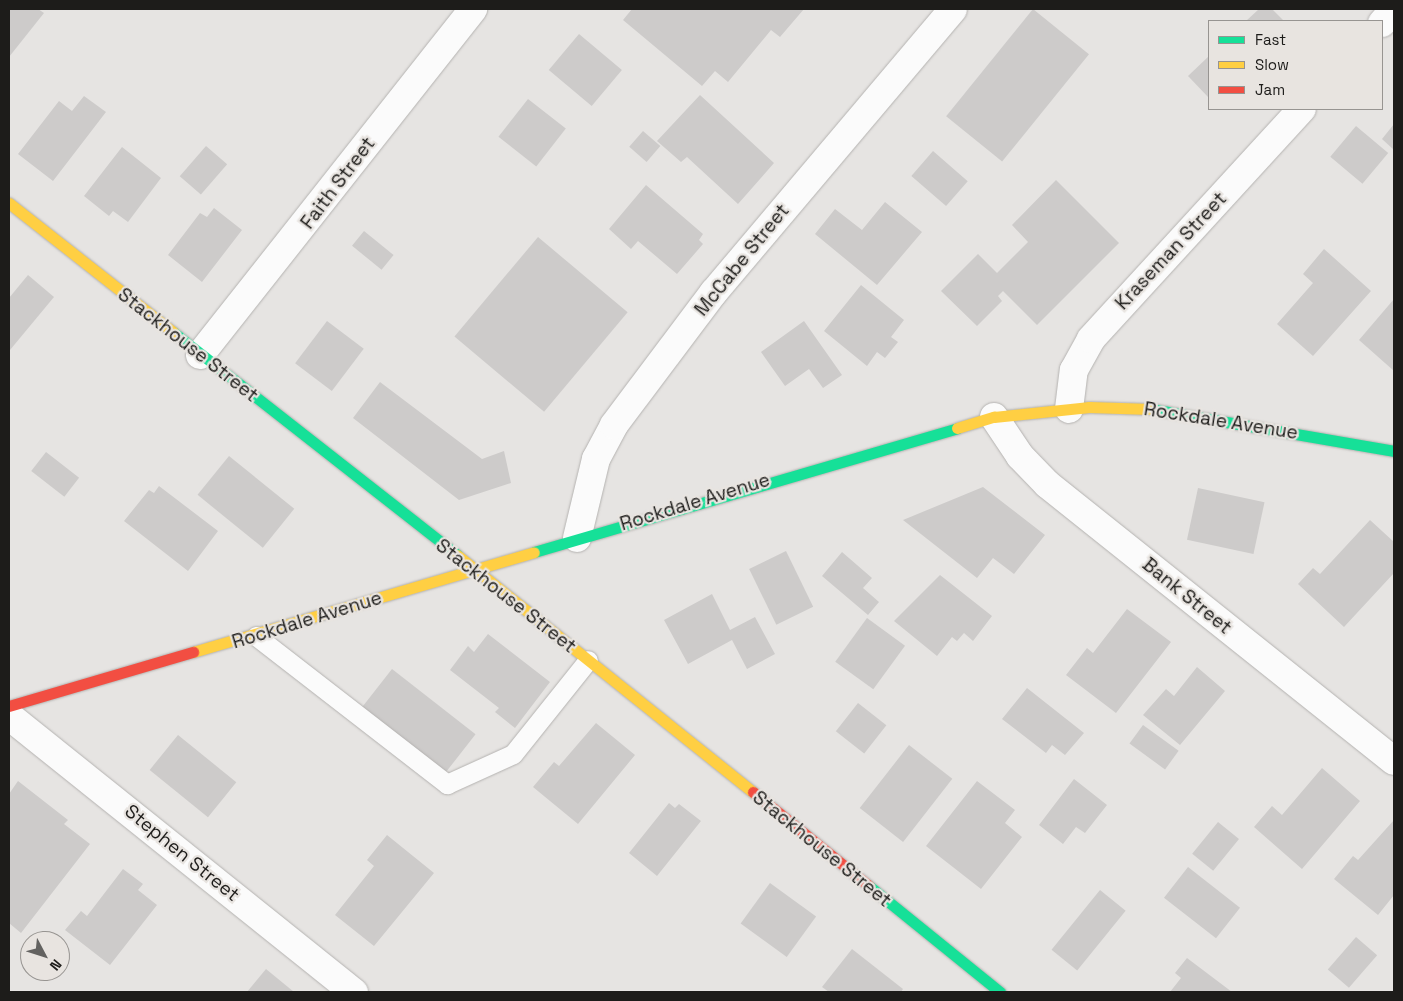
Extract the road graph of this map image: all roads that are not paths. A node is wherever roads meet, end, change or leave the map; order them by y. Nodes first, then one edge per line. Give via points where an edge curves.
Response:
1 (473, 9) edge
2 (953, 9) edge
3 (1394, 9) edge
4 (1383, 22) edge
5 (1301, 110) edge
6 (9, 203) edge
7 (200, 355) junction
8 (1069, 409) junction
9 (994, 417) junction
10 (1394, 451) edge
11 (577, 538) junction
12 (471, 570) junction
13 (256, 636) junction
14 (588, 660) junction
15 (9, 706) edge
16 (9, 716) edge
17 (1394, 761) edge
18 (354, 992) edge
19 (1000, 992) edge

1 - 7 street, Faith Street
2 - 11 street, McCabe Street via 714,292 619,418 596,459
3 - 4 street
5 - 8 street, Kraseman Street via 1091,339 1074,370
6 - 7 main road, Stackhouse Street
7 - 12 main road, Stackhouse Street
8 - 9 main road, Rockdale Avenue
8 - 10 main road, Rockdale Avenue via 1188,413
9 - 11 main road, Rockdale Avenue
9 - 17 street, Bank Street via 1020,456 1047,484
11 - 12 main road, Rockdale Avenue
12 - 13 main road, Rockdale Avenue
12 - 14 main road, Stackhouse Street
13 - 14 lane via 447,784 513,754
13 - 15 main road, Rockdale Avenue
14 - 19 main road, Stackhouse Street
16 - 18 street, Stephen Street

